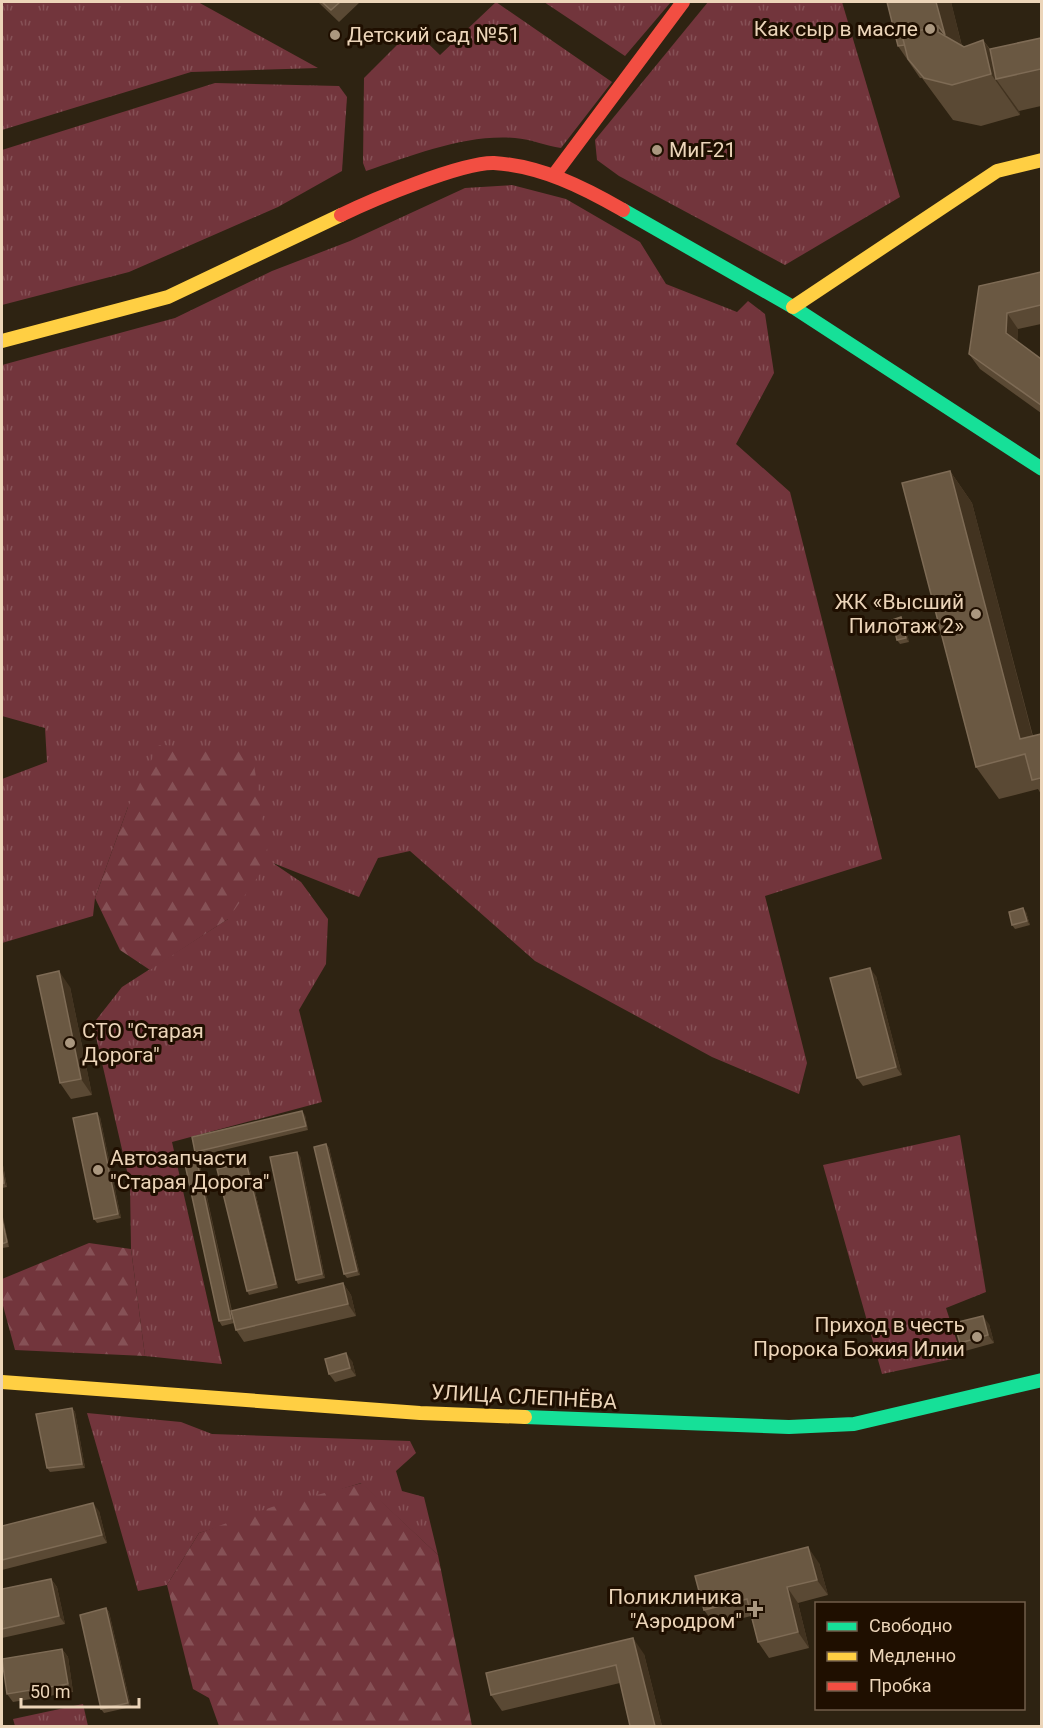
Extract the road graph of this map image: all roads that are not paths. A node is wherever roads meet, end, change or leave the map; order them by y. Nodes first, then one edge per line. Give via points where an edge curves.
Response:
1 (683, 2) edge
2 (1041, 160) edge
3 (554, 175) junction
4 (793, 307) junction
5 (2, 341) edge
6 (1041, 469) edge
7 (1041, 1380) edge
8 (2, 1382) edge

1 - 3 street
2 - 4 street via 997,171
3 - 4 street via 595,194
3 - 5 street via 492,163 444,174 359,206 168,297
4 - 6 street
7 - 8 street, УЛИЦА СЛЕПНЁВА via 854,1424 789,1427 420,1413

